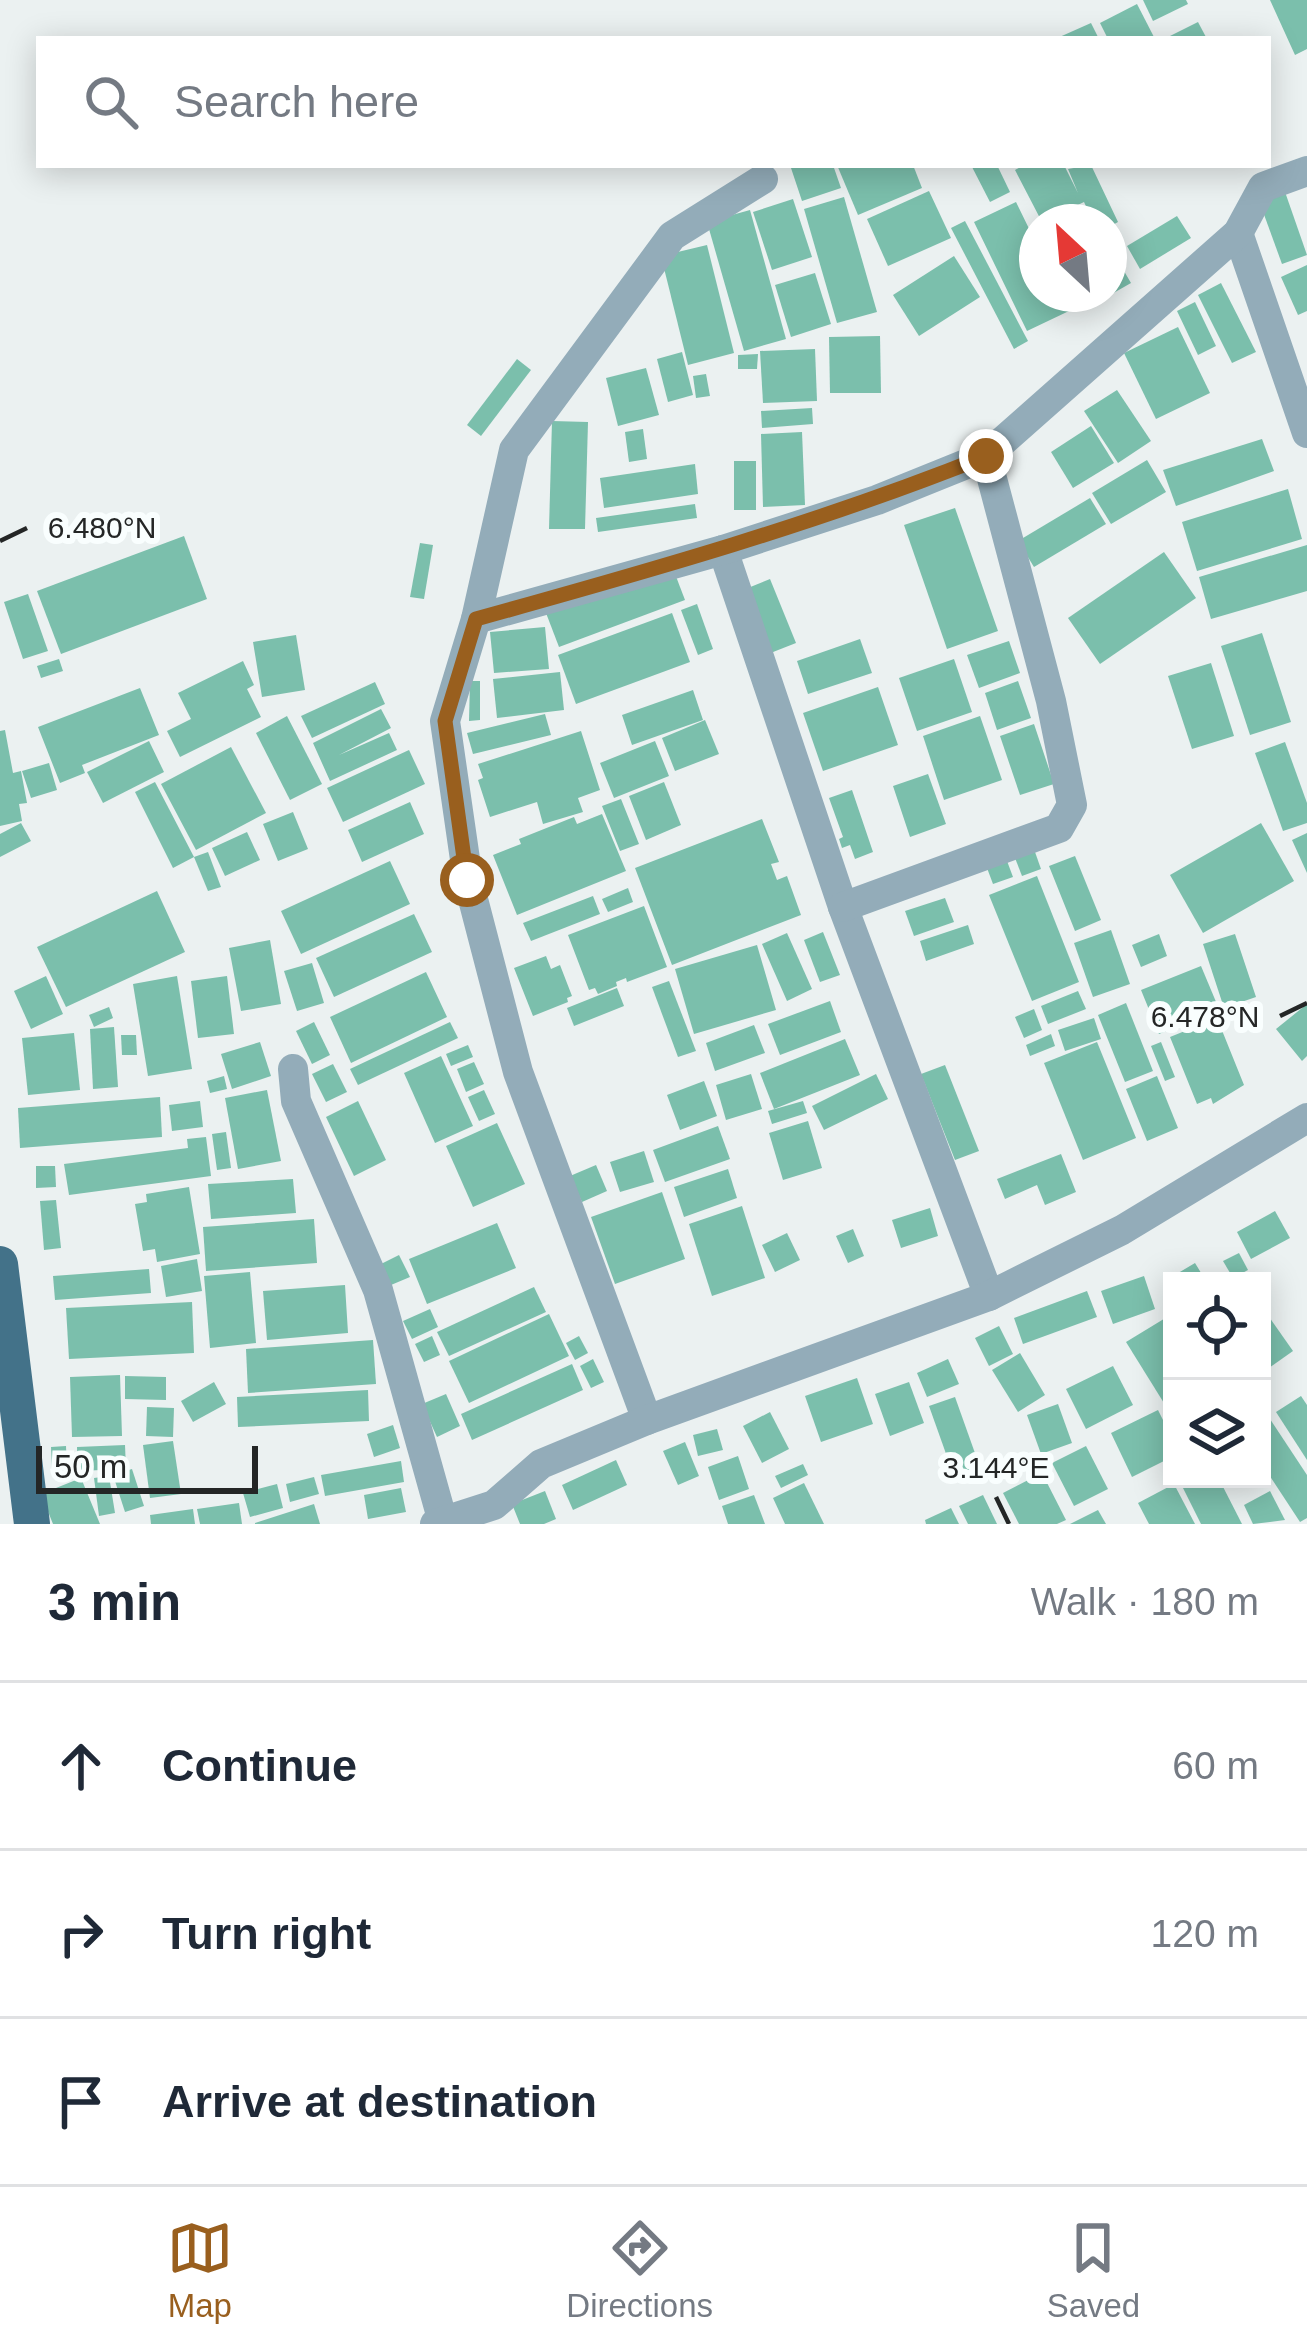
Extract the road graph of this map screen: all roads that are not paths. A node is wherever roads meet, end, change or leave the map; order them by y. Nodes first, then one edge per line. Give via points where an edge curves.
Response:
1 (1307, 171) edge
2 (763, 179) dead end
3 (1238, 233) junction
4 (1307, 433) edge
5 (986, 456) junction
6 (723, 550) junction
7 (476, 619) junction
8 (843, 907) junction
9 (293, 1069) dead end
10 (1307, 1118) edge
11 (0, 1264) edge
12 (989, 1296) junction
13 (647, 1420) junction
14 (498, 1514) edge
15 (439, 1523) edge
16 (32, 1524) edge

1 - 3 street via 1263,187
2 - 7 street via 672,236 514,450
3 - 4 street
3 - 5 street
5 - 6 street
5 - 8 street via 1072,805 1059,828
6 - 7 street
6 - 8 street
7 - 13 street via 445,721 467,880 518,1072
8 - 12 street
9 - 15 street via 296,1100 378,1290
10 - 12 street via 1122,1230
11 - 16 main road
12 - 13 street
13 - 14 street via 541,1464
14 - 15 street

